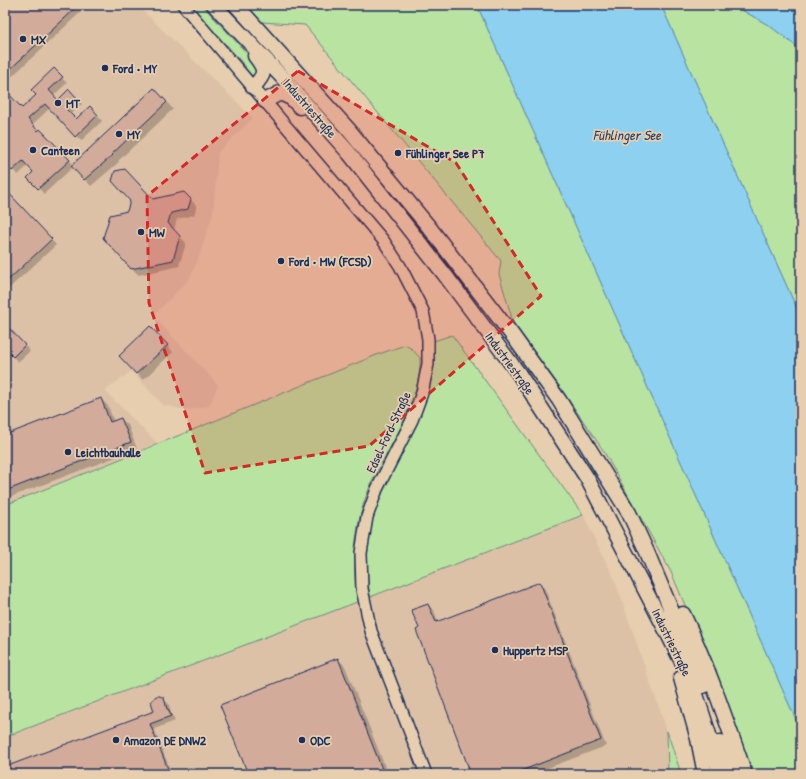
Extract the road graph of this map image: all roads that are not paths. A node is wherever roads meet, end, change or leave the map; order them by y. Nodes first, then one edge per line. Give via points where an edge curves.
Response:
1 (182, 5) edge
2 (236, 5) edge
3 (218, 9) edge
4 (253, 87) junction
5 (265, 101) junction
6 (348, 153) junction
7 (647, 552) junction
8 (668, 634) junction
9 (426, 774) edge
10 (704, 774) edge
11 (720, 774) edge
12 (730, 774) edge
13 (745, 774) edge

1 - 4 street, Edsel-Ford-Straße
2 - 7 highway, Industriestraße via 353,135 429,227 513,336 559,400 629,513
3 - 4 highway via 262,65 264,72
3 - 6 highway, Industriestraße
4 - 5 street, Edsel-Ford-Straße
5 - 6 highway via 280,93 291,98
5 - 9 street, Edsel-Ford-Straße via 382,240 400,266 423,311 428,339 428,364 422,393 412,420 377,489 367,517 361,553 362,589 371,631
6 - 8 highway, Industriestraße via 445,275 519,374 588,478
7 - 12 highway, Industriestraße via 704,689
7 - 13 highway via 668,583 696,641
8 - 10 highway via 698,738
8 - 11 highway, Industriestraße via 692,682

